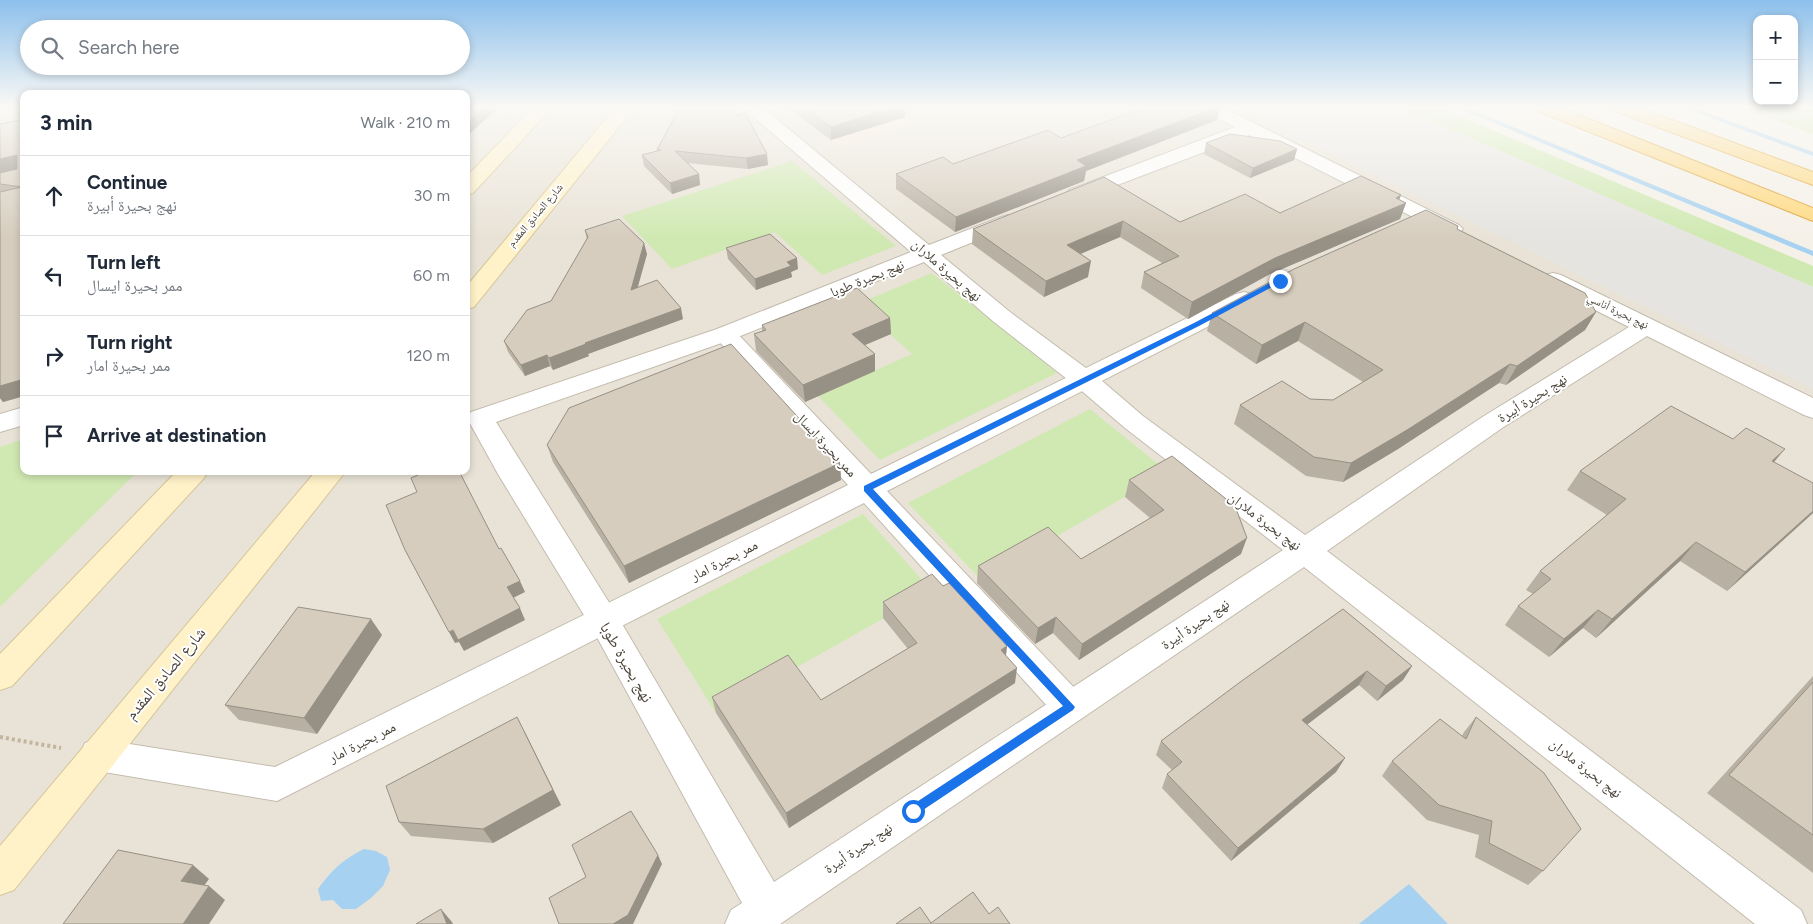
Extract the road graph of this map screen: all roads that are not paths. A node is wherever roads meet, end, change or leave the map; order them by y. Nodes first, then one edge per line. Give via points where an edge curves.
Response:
1 (503, 150) edge
2 (590, 150) edge
3 (803, 150) edge
4 (1192, 150) edge
5 (1294, 150) edge
6 (1651, 150) edge
7 (1736, 150) edge
8 (1813, 179) edge
9 (470, 185) edge
10 (1813, 215) edge
11 (1425, 216) junction
12 (1398, 228) edge
13 (1468, 237) edge
14 (928, 254) junction
15 (1536, 271) edge
16 (1271, 285) edge
17 (470, 297) edge
18 (1647, 326) junction
19 (725, 334) junction
20 (1085, 380) junction
21 (1813, 409) edge
22 (20, 417) edge
23 (473, 417) edge
24 (0, 423) edge
25 (190, 475) edge
26 (329, 475) edge
27 (867, 488) junction
28 (1305, 551) junction
29 (604, 621) junction
30 (0, 676) edge
31 (1070, 707) junction
32 (98, 755) junction
33 (0, 876) edge
34 (756, 917) edge
35 (1787, 924) edge

1 - 9 main road
2 - 17 main road, شارع الصادق المقدم
3 - 14 street, نهج بحيرة ملاران
4 - 14 street, نهج بحيرة طوبا
5 - 11 street
6 - 10 highway
7 - 8 highway
11 - 12 street
11 - 13 street
14 - 19 street, نهج بحيرة طوبا
14 - 20 street, نهج بحيرة ملاران via 1002,317
15 - 18 street, نهج بحيرة أناسي
16 - 20 street, ممر بحيرة امار
18 - 21 street, نهج بحيرة أناسي
18 - 28 street, نهج بحيرة أبيرة via 1493,422
19 - 23 street, نهج بحيرة طوبا
19 - 27 street, ممر بحيرة ايسال
20 - 27 street, ممر بحيرة امار
20 - 28 street, نهج بحيرة ملاران via 1134,422
22 - 24 street
23 - 29 street, نهج بحيرة طوبا
25 - 30 main road
26 - 32 main road, شارع الصادق المقدم
27 - 29 street, ممر بحيرة امار
27 - 31 street, ممر بحيرة ايسال
28 - 31 street, نهج بحيرة أبيرة
28 - 35 street, نهج بحيرة ملاران
29 - 32 street, ممر بحيرة امار via 277,784
29 - 34 street, نهج بحيرة طوبا
31 - 34 street, نهج بحيرة أبيرة
32 - 33 main road, شارع الصادق المقدم

